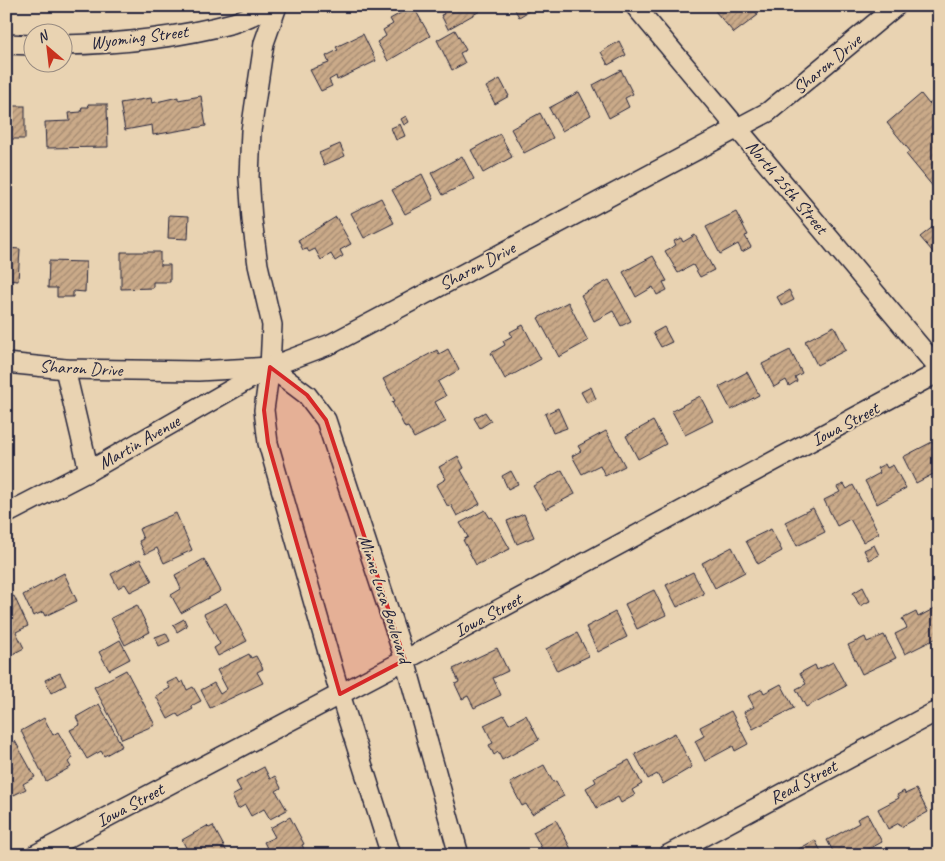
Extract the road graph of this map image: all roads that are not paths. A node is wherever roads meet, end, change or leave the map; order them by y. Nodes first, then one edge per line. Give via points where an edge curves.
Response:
1 (272, 6) edge
2 (277, 6) edge
3 (635, 6) edge
4 (896, 6) edge
5 (6, 44) edge
6 (22, 45) edge
7 (72, 45) edge
8 (738, 128) junction
9 (6, 363) edge
10 (270, 367) junction
11 (64, 369) junction
12 (939, 371) edge
13 (89, 471) junction
14 (6, 514) edge
15 (405, 660) junction
16 (340, 694) junction
17 (939, 710) edge
18 (35, 855) edge
19 (391, 855) edge
20 (459, 855) edge
21 (668, 855) edge

1 - 7 street, Wyoming Street via 235,22 164,37
2 - 10 street via 264,43 251,131 249,177 258,265 272,325
3 - 8 street, North 25th Street
4 - 8 street, Sharon Drive via 768,112
5 - 6 street
8 - 10 street, Sharon Drive via 331,344
8 - 12 street, North 25th Street
9 - 11 street, Sharon Drive
10 - 11 street, Sharon Drive via 198,371
10 - 13 street, Martin Avenue
10 - 15 street, Minne Lusa Boulevard via 306,395 326,420
10 - 16 street via 264,410 268,443
11 - 13 street
12 - 15 street, Iowa Street
13 - 14 street, Martin Avenue
15 - 16 street, Iowa Street
15 - 20 street, Minne Lusa Boulevard
16 - 18 street, Iowa Street
16 - 19 street
17 - 21 street, Read Street

